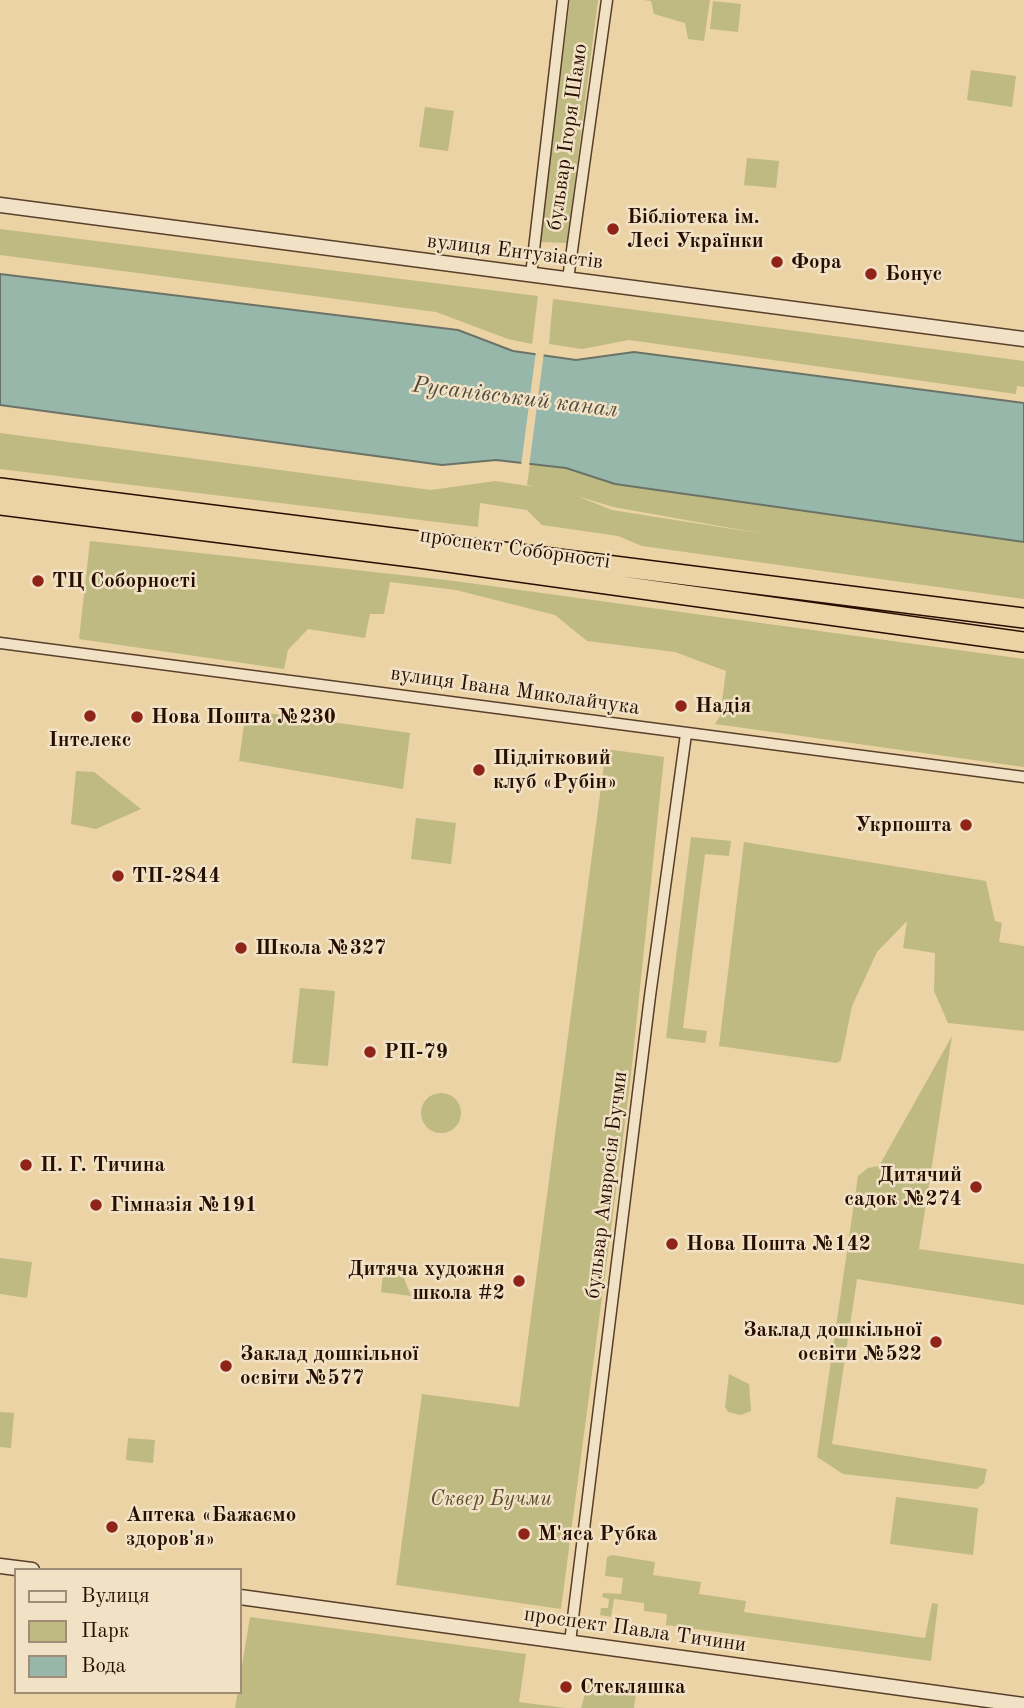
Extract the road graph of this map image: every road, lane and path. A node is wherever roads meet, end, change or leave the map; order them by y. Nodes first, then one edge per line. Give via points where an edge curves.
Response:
1 (563, 0) edge
2 (607, 0) edge
3 (0, 205) edge
4 (531, 275) junction
5 (568, 279) junction
6 (1024, 339) edge
7 (0, 488) edge
8 (0, 505) edge
9 (1024, 618) edge
10 (1024, 642) edge
11 (0, 643) edge
12 (686, 734) junction
13 (1024, 777) edge
14 (242, 1597) edge
15 (570, 1642) junction
16 (1024, 1705) edge

1 - 4 street, бульвар Ігоря Шамо
2 - 5 street, бульвар Ігоря Шамо
3 - 4 street, вулиця Ентузіастів
4 - 5 street, вулиця Ентузіастів
5 - 6 street, вулиця Ентузіастів
7 - 9 highway, проспект Соборності
8 - 10 highway, проспект Соборності
11 - 12 street, вулиця Івана Миколайчука
12 - 13 street, вулиця Івана Миколайчука
12 - 15 street, бульвар Амвросія Бучми
14 - 15 street, проспект Павла Тичини
15 - 16 street, проспект Павла Тичини

